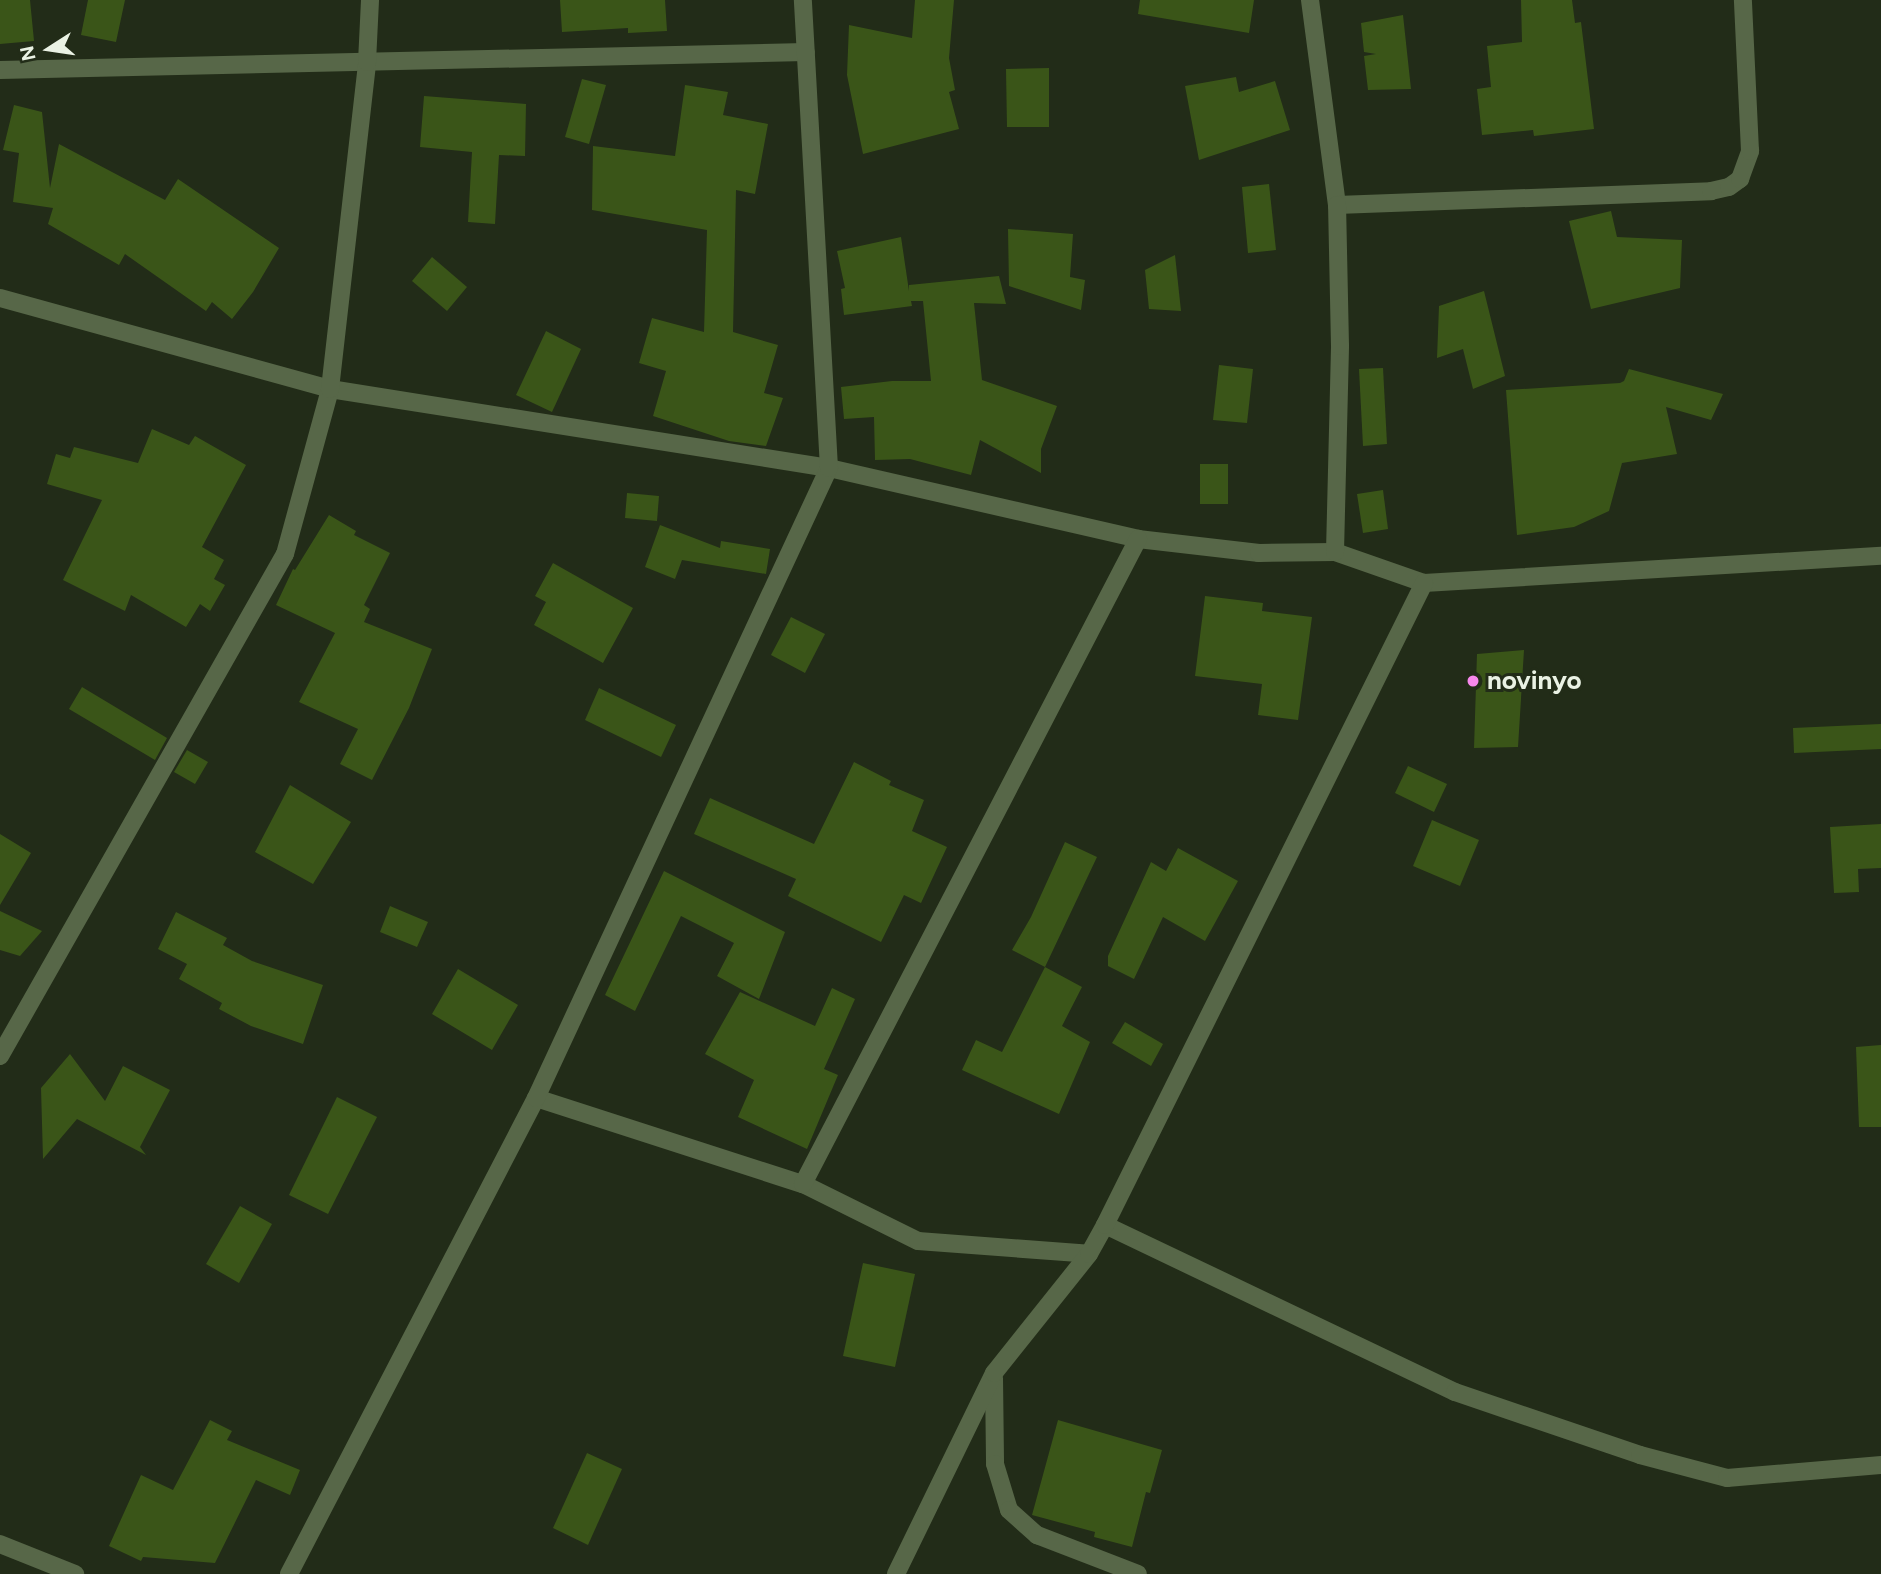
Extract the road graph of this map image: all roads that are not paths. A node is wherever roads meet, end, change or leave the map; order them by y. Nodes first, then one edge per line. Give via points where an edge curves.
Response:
1 (370, 0) edge
2 (803, 0) edge
3 (1310, 0) edge
4 (1743, 0) edge
5 (806, 52) junction
6 (367, 62) junction
7 (0, 70) edge
8 (1337, 205) junction
9 (0, 298) edge
10 (330, 389) junction
11 (829, 468) junction
12 (1138, 539) junction
13 (1335, 552) junction
14 (1881, 556) edge
15 (1424, 583) junction
16 (0, 1056) edge
17 (536, 1098) junction
18 (803, 1184) junction
19 (1105, 1225) junction
20 (1089, 1254) junction
21 (994, 1373) junction
22 (1881, 1465) edge
23 (0, 1544) edge
24 (75, 1574) edge
25 (289, 1574) edge
26 (896, 1574) edge
27 (1138, 1574) edge

1 - 6 street
2 - 5 street
3 - 8 street
4 - 8 street via 1750,151 1740,179 1729,187
5 - 6 street
5 - 11 street
6 - 7 street
6 - 10 street
8 - 13 street via 1340,346
9 - 10 street
10 - 11 street
10 - 16 street via 285,554
11 - 12 street
11 - 17 street
12 - 13 street via 1259,553
12 - 18 street
13 - 15 street
14 - 15 street
15 - 19 street
17 - 18 street
17 - 25 street
18 - 20 street via 918,1241
19 - 20 street
19 - 22 street via 1455,1392 1640,1455 1727,1478
20 - 21 street
21 - 26 street
21 - 27 street via 995,1464 1009,1510 1037,1535
23 - 24 street

